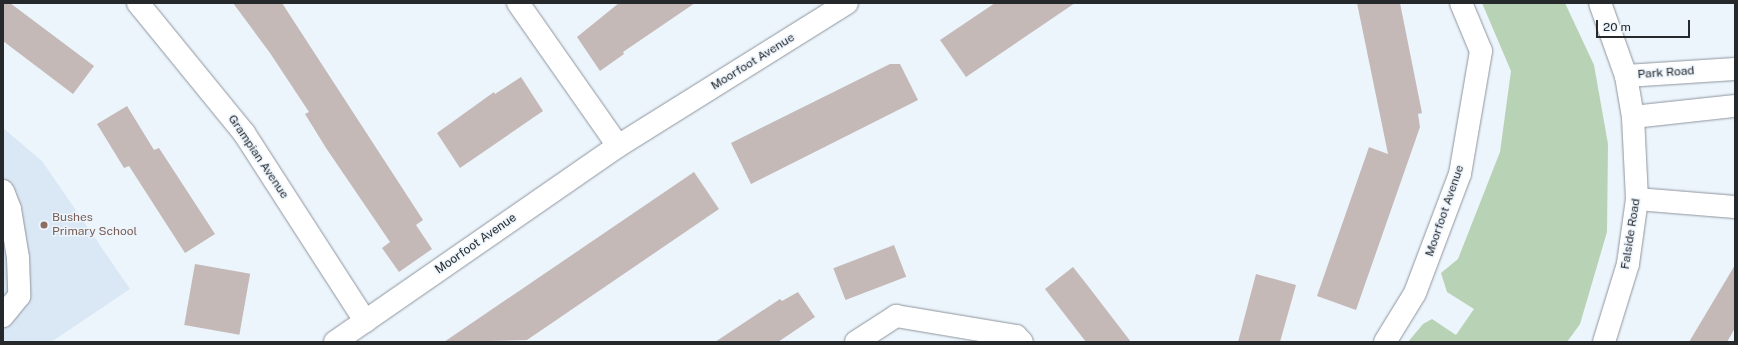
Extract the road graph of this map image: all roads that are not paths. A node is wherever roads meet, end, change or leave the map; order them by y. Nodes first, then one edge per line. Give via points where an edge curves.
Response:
1 (138, 3) edge
2 (518, 3) edge
3 (847, 3) edge
4 (1461, 3) edge
5 (1600, 3) edge
6 (1735, 68) edge
7 (1626, 76) junction
8 (1735, 106) edge
9 (1633, 117) junction
10 (618, 146) junction
11 (3, 191) edge
12 (1637, 199) junction
13 (1735, 207) edge
14 (3, 316) edge
15 (365, 321) junction
16 (335, 342) edge
17 (856, 342) edge
18 (1022, 342) edge
19 (1385, 342) edge
20 (1604, 342) edge

1 - 15 street, Grampian Avenue via 244,133
2 - 10 street
3 - 10 street, Moorfoot Avenue
4 - 19 street, Moorfoot Avenue via 1481,50 1460,174 1416,293
5 - 7 street, Park Road
6 - 7 street, Park Road
7 - 9 street, Falside Road
8 - 9 street
9 - 12 street, Falside Road
10 - 15 street, Moorfoot Avenue
11 - 14 street via 10,209 18,258 19,296
12 - 13 street
12 - 20 street, Falside Road via 1628,264
15 - 16 street, Moorfoot Avenue
17 - 18 street via 896,316 1016,336

